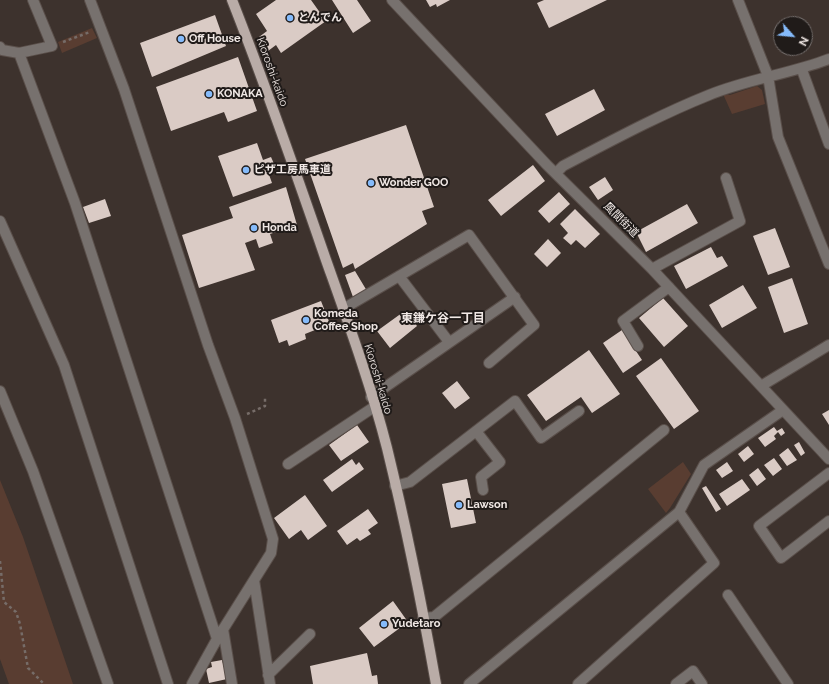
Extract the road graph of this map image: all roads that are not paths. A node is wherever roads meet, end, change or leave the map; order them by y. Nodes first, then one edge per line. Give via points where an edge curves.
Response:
1 (33, 0) edge
2 (90, 0) edge
3 (232, 0) edge
4 (392, 0) edge
5 (738, 0) edge
6 (0, 47) edge
7 (19, 53) junction
8 (829, 60) edge
9 (802, 70) junction
10 (768, 76) junction
11 (829, 144) edge
12 (556, 173) junction
13 (726, 178) dead end
14 (0, 221) edge
15 (829, 264) edge
16 (652, 269) junction
17 (399, 276) junction
18 (669, 287) junction
19 (515, 297) junction
20 (343, 308) junction
21 (449, 342) junction
22 (829, 345) edge
23 (638, 346) dead end
24 (489, 363) dead end
25 (761, 386) junction
26 (0, 391) edge
27 (373, 402) junction
28 (783, 410) junction
29 (579, 412) dead end
30 (664, 430) dead end
31 (476, 431) junction
32 (829, 459) edge
33 (288, 464) dead end
34 (829, 473) edge
35 (395, 486) junction
36 (483, 490) dead end
37 (679, 512) junction
38 (829, 521) edge
39 (254, 580) junction
40 (728, 595) dead end
41 (423, 618) junction
42 (223, 629) junction
43 (310, 634) dead end
44 (217, 639) junction
45 (269, 679) edge
46 (108, 684) edge
47 (168, 684) edge
48 (192, 684) edge
49 (232, 684) edge
50 (436, 684) edge
51 (469, 684) edge
52 (578, 684) edge
53 (676, 684) edge
54 (702, 684) edge
55 (788, 684) edge

1 - 7 street via 52,46
2 - 39 street via 124,89 274,538 271,553
3 - 20 main road, Kioroshi-kaido
4 - 12 street, 風間街道
5 - 10 street
6 - 7 street via 2,50
7 - 44 street via 75,202
8 - 9 street
9 - 10 street
9 - 11 street
10 - 12 street via 710,94 681,107 631,130 563,166
10 - 15 street via 778,137
12 - 16 street, 風間街道
13 - 16 street via 740,221
14 - 47 street via 64,365
16 - 18 street, 風間街道
17 - 19 street via 469,235
17 - 20 street
17 - 21 street
18 - 23 street via 623,321
18 - 25 street, 風間街道
19 - 21 street
19 - 24 street via 534,325
20 - 27 main road, Kioroshi-kaido
21 - 27 street
22 - 25 street
25 - 28 street, 風間街道
26 - 46 street via 35,479
27 - 33 street
27 - 35 main road, Kioroshi-kaido
28 - 32 street, 風間街道
28 - 37 street via 704,465
29 - 31 street via 541,438 515,401
30 - 41 street via 434,617
31 - 35 street via 410,482
31 - 36 street via 500,462 481,477
34 - 38 street via 759,526 781,558
35 - 41 main road, Kioroshi-kaido
37 - 51 street
37 - 52 street via 714,563
39 - 42 street
39 - 45 street
40 - 55 street
41 - 50 main road, Kioroshi-kaido
42 - 44 street
42 - 49 street
43 - 45 street
44 - 48 street
53 - 54 street via 693,671

